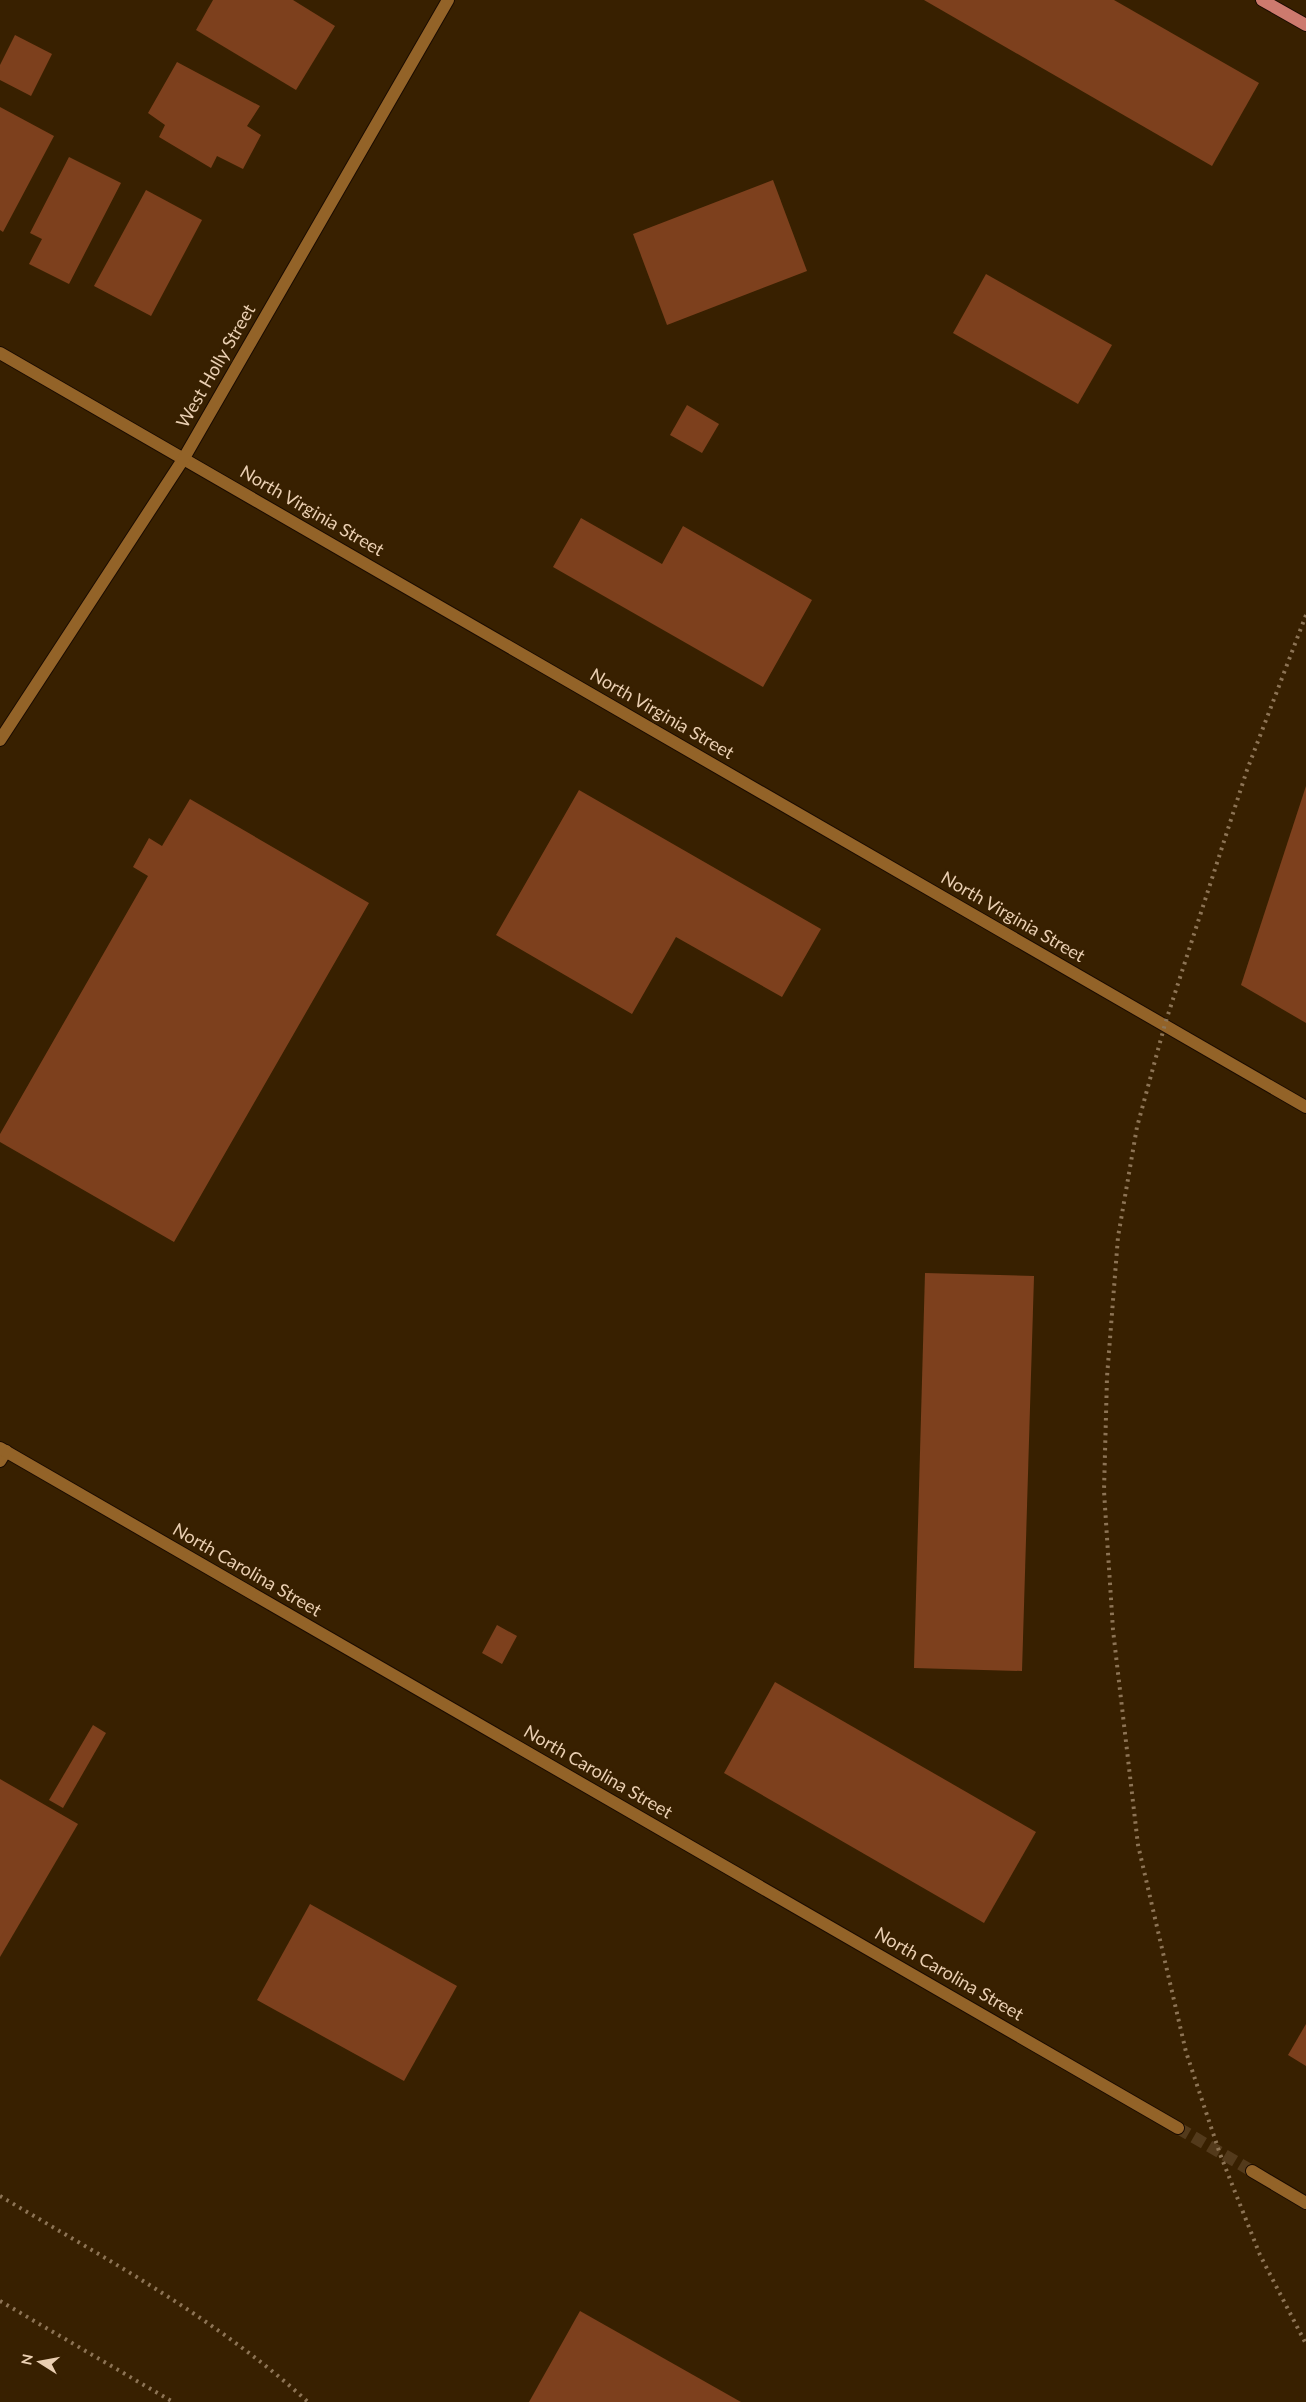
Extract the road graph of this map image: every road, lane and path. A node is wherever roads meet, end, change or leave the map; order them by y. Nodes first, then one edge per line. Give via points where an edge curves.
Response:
1 (448, 0) edge
2 (1262, 0) edge
3 (1306, 25) edge
4 (0, 353) edge
5 (184, 458) junction
6 (0, 740) edge
7 (1306, 1107) edge
8 (2, 1454) edge
9 (1178, 2128) tunnel mouth
10 (1252, 2171) tunnel mouth
11 (1306, 2203) edge

1 - 5 street, West Holly Street
2 - 3 main road
4 - 5 street, North Virginia Street
5 - 6 street, West Holly Street
5 - 7 street, North Virginia Street
8 - 9 street, North Carolina Street
10 - 11 street

